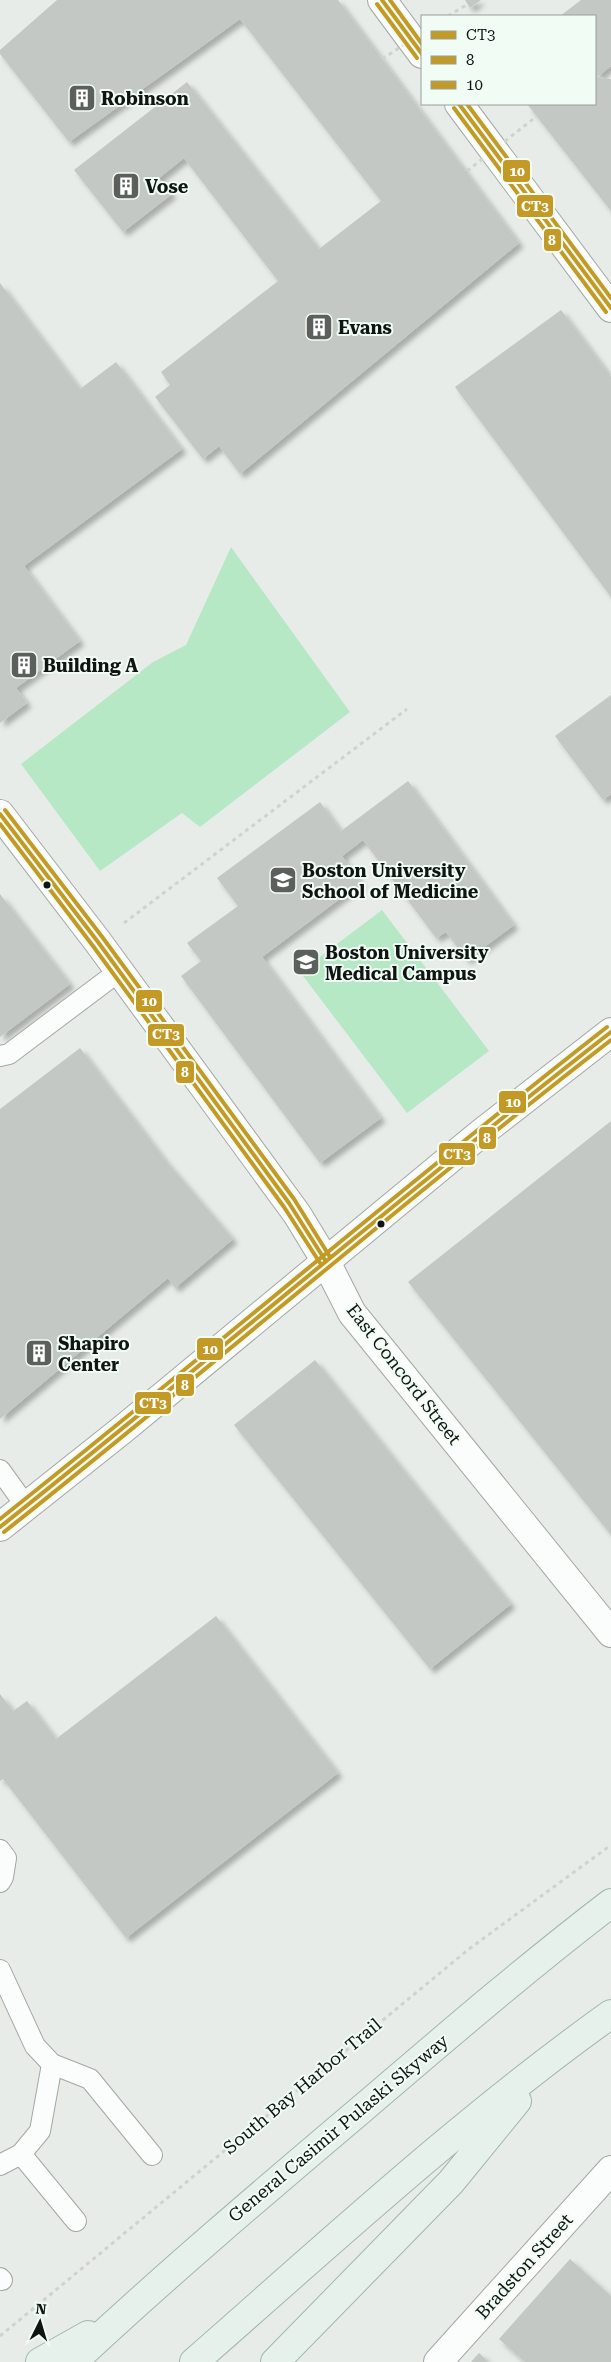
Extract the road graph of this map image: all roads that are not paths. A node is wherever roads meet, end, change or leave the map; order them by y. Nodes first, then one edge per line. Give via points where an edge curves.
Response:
1 (382, 0) edge
2 (421, 53) edge
3 (460, 105) edge
4 (611, 308) edge
5 (0, 814) edge
6 (118, 972) junction
7 (611, 1032) edge
8 (0, 1056) edge
9 (325, 1260) junction
10 (0, 1470) edge
11 (26, 1506) junction
12 (0, 1527) edge
13 (611, 1633) edge
14 (0, 1850) edge
15 (0, 1882) edge
16 (611, 1903) edge
17 (0, 1970) edge
18 (611, 2014) edge
19 (554, 2057) junction
20 (52, 2064) junction
21 (21, 2154) junction
22 (152, 2155) dead end
23 (0, 2165) edge
24 (611, 2170) edge
25 (76, 2221) dead end
26 (122, 2316) junction
27 (40, 2362) edge
28 (73, 2362) edge
29 (194, 2362) edge
30 (275, 2362) edge
31 (438, 2362) edge

1 - 2 street
3 - 4 street
5 - 6 street, East Concord Street
6 - 8 lane via 8,1054
6 - 9 street, East Concord Street via 297,1214
7 - 9 street
9 - 11 street
9 - 13 street, East Concord Street via 352,1313
10 - 11 lane
11 - 12 street
14 - 15 lane via 6,1858 4,1877
16 - 26 main road, General Casimir Pulaski Skyway via 513,1980
17 - 20 lane via 35,2046
18 - 19 main road
19 - 29 main road via 412,2171
19 - 30 main road via 451,2182
20 - 21 lane via 40,2131
20 - 22 lane via 90,2079
21 - 23 lane
21 - 25 lane
24 - 31 street, Bradston Street
26 - 27 main road
26 - 28 main road, General Casimir Pulaski Skyway

